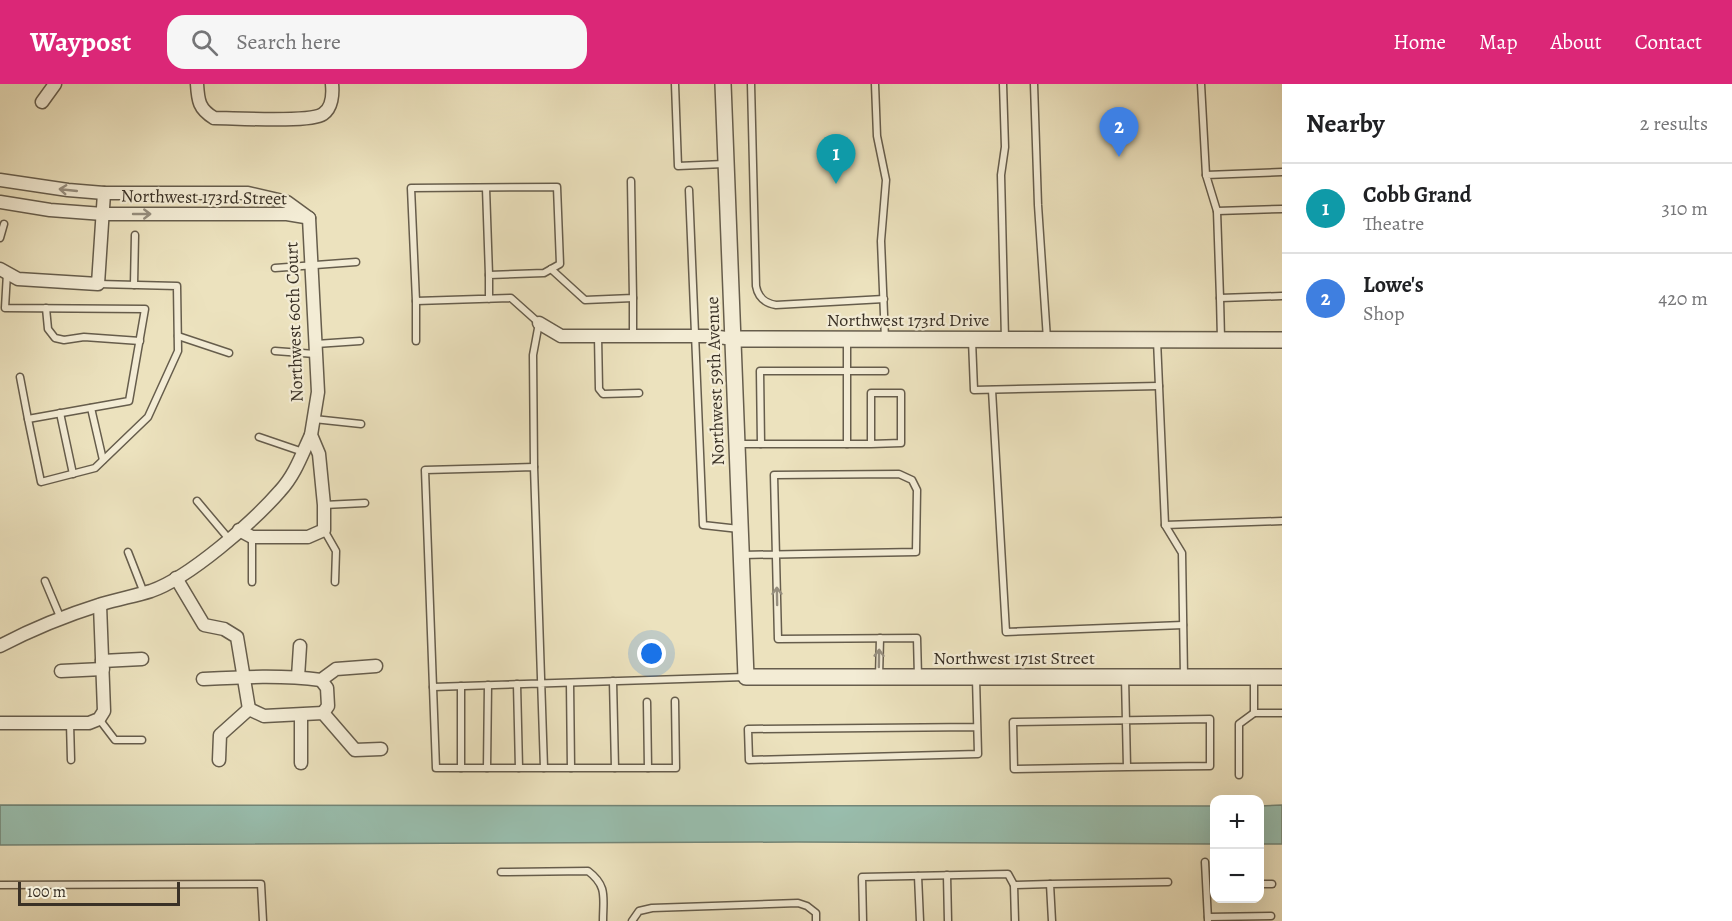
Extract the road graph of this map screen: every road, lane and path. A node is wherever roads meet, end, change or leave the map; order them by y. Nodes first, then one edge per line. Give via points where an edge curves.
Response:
1 (55, 84) edge
2 (197, 84) edge
3 (332, 84) edge
4 (675, 84) edge
5 (723, 84) edge
6 (751, 84) edge
7 (875, 84) edge
8 (1003, 84) edge
9 (1034, 84) edge
10 (1202, 84) edge
11 (42, 102) dead end
12 (726, 164) junction
13 (1282, 172) edge
14 (1206, 175) junction
15 (0, 180) edge
16 (631, 181) dead end
17 (486, 188) junction
18 (689, 190) dead end
19 (105, 193) junction
20 (0, 202) edge
21 (1282, 209) edge
22 (1217, 211) junction
23 (103, 214) junction
24 (309, 218) junction
25 (4, 224) dead end
26 (135, 235) dead end
27 (0, 238) edge
28 (356, 262) dead end
29 (311, 265) junction
30 (275, 268) dead end
31 (551, 269) junction
32 (4, 271) edge
33 (489, 275) junction
34 (98, 284) junction
35 (134, 285) junction
36 (1282, 296) edge
37 (633, 298) junction
38 (1220, 298) junction
39 (489, 299) junction
40 (884, 299) junction
41 (416, 301) junction
42 (46, 308) junction
43 (539, 323) junction
44 (178, 336) junction
45 (598, 336) junction
46 (633, 336) junction
47 (694, 336) junction
48 (732, 339) junction
49 (847, 339) junction
50 (885, 339) junction
51 (140, 340) junction
52 (972, 340) junction
53 (1005, 340) junction
54 (1047, 340) junction
55 (1157, 340) junction
56 (1221, 340) junction
57 (1282, 340) edge
58 (360, 341) dead end
59 (416, 341) dead end
60 (316, 349) junction
61 (275, 351) dead end
62 (229, 353) dead end
63 (847, 371) junction
64 (885, 371) dead end
65 (20, 377) dead end
66 (1159, 386) junction
67 (992, 390) junction
68 (639, 393) dead end
69 (91, 408) junction
70 (60, 413) junction
71 (27, 419) junction
72 (314, 419) junction
73 (361, 423) dead end
74 (311, 435) junction
75 (259, 437) dead end
76 (737, 444) junction
77 (761, 444) junction
78 (847, 444) junction
79 (871, 444) junction
80 (303, 452) junction
81 (103, 460) junction
82 (534, 467) junction
83 (73, 474) junction
84 (197, 501) dead end
85 (365, 503) dead end
86 (324, 505) junction
87 (1282, 521) edge
88 (1165, 525) junction
89 (740, 529) junction
90 (239, 530) junction
91 (324, 530) junction
92 (252, 537) junction
93 (228, 538) junction
94 (128, 552) dead end
95 (776, 554) junction
96 (741, 555) junction
97 (176, 578) junction
98 (45, 581) dead end
99 (252, 582) dead end
100 (335, 582) dead end
101 (144, 593) junction
102 (100, 605) junction
103 (61, 620) junction
104 (1183, 625) junction
105 (880, 638) junction
106 (0, 645) edge
107 (300, 646) dead end
108 (142, 659) dead end
109 (102, 665) junction
110 (376, 666) dead end
111 (61, 671) dead end
112 (243, 677) junction
113 (298, 677) junction
114 (746, 677) junction
115 (879, 677) junction
116 (918, 677) junction
117 (976, 677) junction
118 (1125, 677) junction
119 (1184, 677) junction
120 (1254, 677) junction
121 (1282, 677) edge
122 (203, 680) dead end
123 (321, 680) junction
124 (613, 681) junction
125 (570, 683) junction
126 (517, 684) junction
127 (541, 684) junction
128 (488, 685) junction
129 (460, 686) junction
130 (433, 687) junction
131 (675, 701) dead end
132 (647, 702) dead end
133 (249, 710) junction
134 (323, 712) junction
135 (1254, 713) junction
136 (1282, 713) edge
137 (301, 714) junction
138 (99, 719) junction
139 (1126, 720) junction
140 (0, 723) edge
141 (70, 723) junction
142 (977, 727) junction
143 (142, 740) dead end
144 (381, 749) dead end
145 (71, 759) dead end
146 (219, 760) dead end
147 (301, 763) dead end
148 (1127, 767) junction
149 (460, 768) junction
150 (487, 768) junction
151 (519, 768) junction
152 (544, 768) junction
153 (571, 768) junction
154 (615, 768) junction
155 (648, 768) junction
156 (1239, 775) dead end
157 (1205, 862) dead end
158 (501, 872) dead end
159 (947, 875) junction
160 (918, 876) junction
161 (1168, 882) dead end
162 (1050, 884) junction
163 (1264, 884) edge
164 (1272, 884) dead end
165 (0, 885) edge
166 (1014, 885) junction
167 (1206, 886) junction
168 (1210, 886) edge
169 (1271, 916) dead end
170 (1208, 919) edge
171 (263, 921) edge
172 (603, 921) edge
173 (632, 921) edge
174 (816, 921) edge
175 (863, 921) edge
176 (920, 921) edge
177 (948, 921) edge
178 (1015, 921) edge
179 (1052, 921) edge

1 - 11 street
2 - 3 street via 198,103 214,118 306,118 322,115 329,109
4 - 12 lane via 678,166
5 - 12 street, Northwest 59th Avenue
6 - 40 lane via 756,286 760,297 776,304
7 - 40 lane via 877,136 886,180 881,241
8 - 53 lane via 1005,147 1000,175
9 - 54 lane
10 - 14 lane
12 - 48 street, Northwest 59th Avenue
13 - 14 lane
14 - 22 lane
19 -> 15 street, Northwest 173rd Street
16 - 37 lane
17 - 31 lane via 557,187 560,264
17 - 33 lane
17 - 41 lane via 411,188
18 - 47 lane
19 - 23 street, Northwest 173rd Street
19 - 24 street, Northwest 173rd Street via 248,193 287,202
20 - 23 street, Northwest 173rd Street
21 - 22 lane
22 - 38 lane
23 -> 24 street, Northwest 173rd Street via 287,214
23 - 34 street, Northwest 173rd Street
24 - 29 street, Northwest 60th Court
25 - 27 lane
26 - 35 lane
28 - 29 lane
29 - 30 lane
29 - 60 street, Northwest 60th Court
31 - 33 lane via 544,273
31 - 37 lane via 585,300
32 - 34 street via 18,279
32 - 42 lane via 5,308
33 - 39 lane
34 - 35 lane
35 - 44 lane via 177,286
36 - 38 lane
37 - 46 lane
38 - 56 lane
39 - 41 lane
39 - 43 lane via 511,298
40 - 50 lane
41 - 59 lane
42 - 51 lane via 48,329 55,338
42 - 51 lane via 145,309
43 - 45 street, Northwest 173rd Drive via 561,336
43 - 82 lane via 533,355
44 - 62 lane
44 - 81 lane via 178,351 148,417
45 - 46 street, Northwest 173rd Drive
45 - 68 lane via 599,389 603,394
46 - 47 street, Northwest 173rd Drive
47 - 48 street, Northwest 173rd Drive
47 - 89 lane via 703,525
48 - 49 street, Northwest 173rd Drive
48 - 76 street, Northwest 59th Avenue
49 - 50 street, Northwest 173rd Drive
49 - 63 lane
50 - 52 street, Northwest 173rd Drive
51 - 69 lane via 129,401
52 - 53 street, Northwest 173rd Drive
52 - 67 lane via 974,390
53 - 54 street, Northwest 173rd Drive
54 - 55 street, Northwest 173rd Drive
55 - 56 street, Northwest 173rd Drive
55 - 66 lane
56 - 57 street, Northwest 173rd Drive
58 - 60 lane
60 - 61 lane
60 - 72 street, Northwest 60th Court via 318,392
63 - 64 lane
63 - 77 lane via 760,371
63 - 78 lane
65 - 71 lane
66 - 67 lane
66 - 88 lane
67 - 104 lane via 1006,632
69 - 70 lane
69 - 81 lane
70 - 71 lane
70 - 83 lane
71 - 83 lane via 41,482
72 - 73 lane
72 - 74 street, Northwest 60th Court
74 - 80 street
74 - 86 street, Northwest 60th Court via 319,454
75 - 80 lane
76 - 77 lane
76 - 89 street, Northwest 59th Avenue
77 - 78 lane
78 - 79 lane
79 - 79 lane via 870,393 901,393 901,444
80 - 90 street via 281,490
81 - 83 lane via 95,468
82 - 127 lane
82 - 130 lane via 425,470
84 - 93 lane
85 - 86 lane
86 - 91 street, Northwest 60th Court
87 - 88 lane
88 - 104 lane via 1182,553
89 - 96 street, Northwest 59th Avenue
90 - 92 street
90 - 93 street
91 - 92 street via 308,537
91 - 100 lane via 336,551
92 - 99 lane
93 - 97 street
94 - 101 lane
95 - 95 lane via 774,475 899,474 912,480 917,490 916,552
95 - 96 lane
105 -> 95 lane via 778,639
96 - 114 street, Northwest 59th Avenue
97 - 101 street
97 - 112 street via 204,625 224,629 237,638
98 - 103 lane
101 - 102 street
102 - 103 street
102 - 109 street
103 - 106 street
104 - 119 lane
115 -> 105 lane
105 - 116 lane via 917,638
107 - 113 street
108 - 109 street
109 - 111 street
109 - 138 street via 104,711
110 - 123 street via 336,669
112 - 113 street
112 - 122 street
112 - 133 street
113 - 123 street
114 - 115 street, Northwest 171st Street
114 - 124 lane
115 - 116 street, Northwest 171st Street
116 - 117 street, Northwest 171st Street
117 - 118 street, Northwest 171st Street
117 - 142 lane
118 - 119 street, Northwest 171st Street
118 - 139 lane
119 - 120 street, Northwest 171st Street
120 - 121 street, Northwest 171st Street
120 - 135 lane
123 - 134 street via 327,688 328,706
124 - 125 lane
124 - 154 lane
125 - 127 lane
125 - 153 lane
126 - 127 lane
126 - 128 lane
126 - 151 lane
127 - 152 lane
128 - 129 lane
128 - 150 lane
129 - 130 lane
129 - 149 lane
130 - 149 lane via 436,768
131 - 155 lane via 676,768
132 - 155 lane
133 - 137 street via 264,716
133 - 146 street via 220,735
134 - 137 street
134 - 144 street via 355,750
135 - 136 lane
135 - 156 lane via 1239,724
137 - 147 street
138 - 141 street
138 - 143 lane via 115,740
139 - 148 lane
139 - 148 lane via 1210,719 1210,766
139 - 148 lane via 1013,722 1013,746 1014,769
140 - 141 street
141 - 145 lane
142 - 142 lane via 978,754 749,759 748,729
149 - 150 lane
150 - 151 lane
151 - 152 lane
152 - 153 lane
153 - 154 lane
154 - 155 lane
157 - 167 lane
158 - 172 lane via 588,872 603,888
159 - 160 lane
159 - 166 lane via 1008,874
159 - 177 lane
160 - 175 lane via 862,877
160 - 176 lane
161 - 162 lane
162 - 166 lane
162 - 179 lane
163 - 164 lane
165 - 171 lane via 261,884
166 - 178 lane
167 - 168 lane
167 - 170 lane
169 - 170 lane
173 - 174 lane via 639,911 652,908 798,903 816,913

